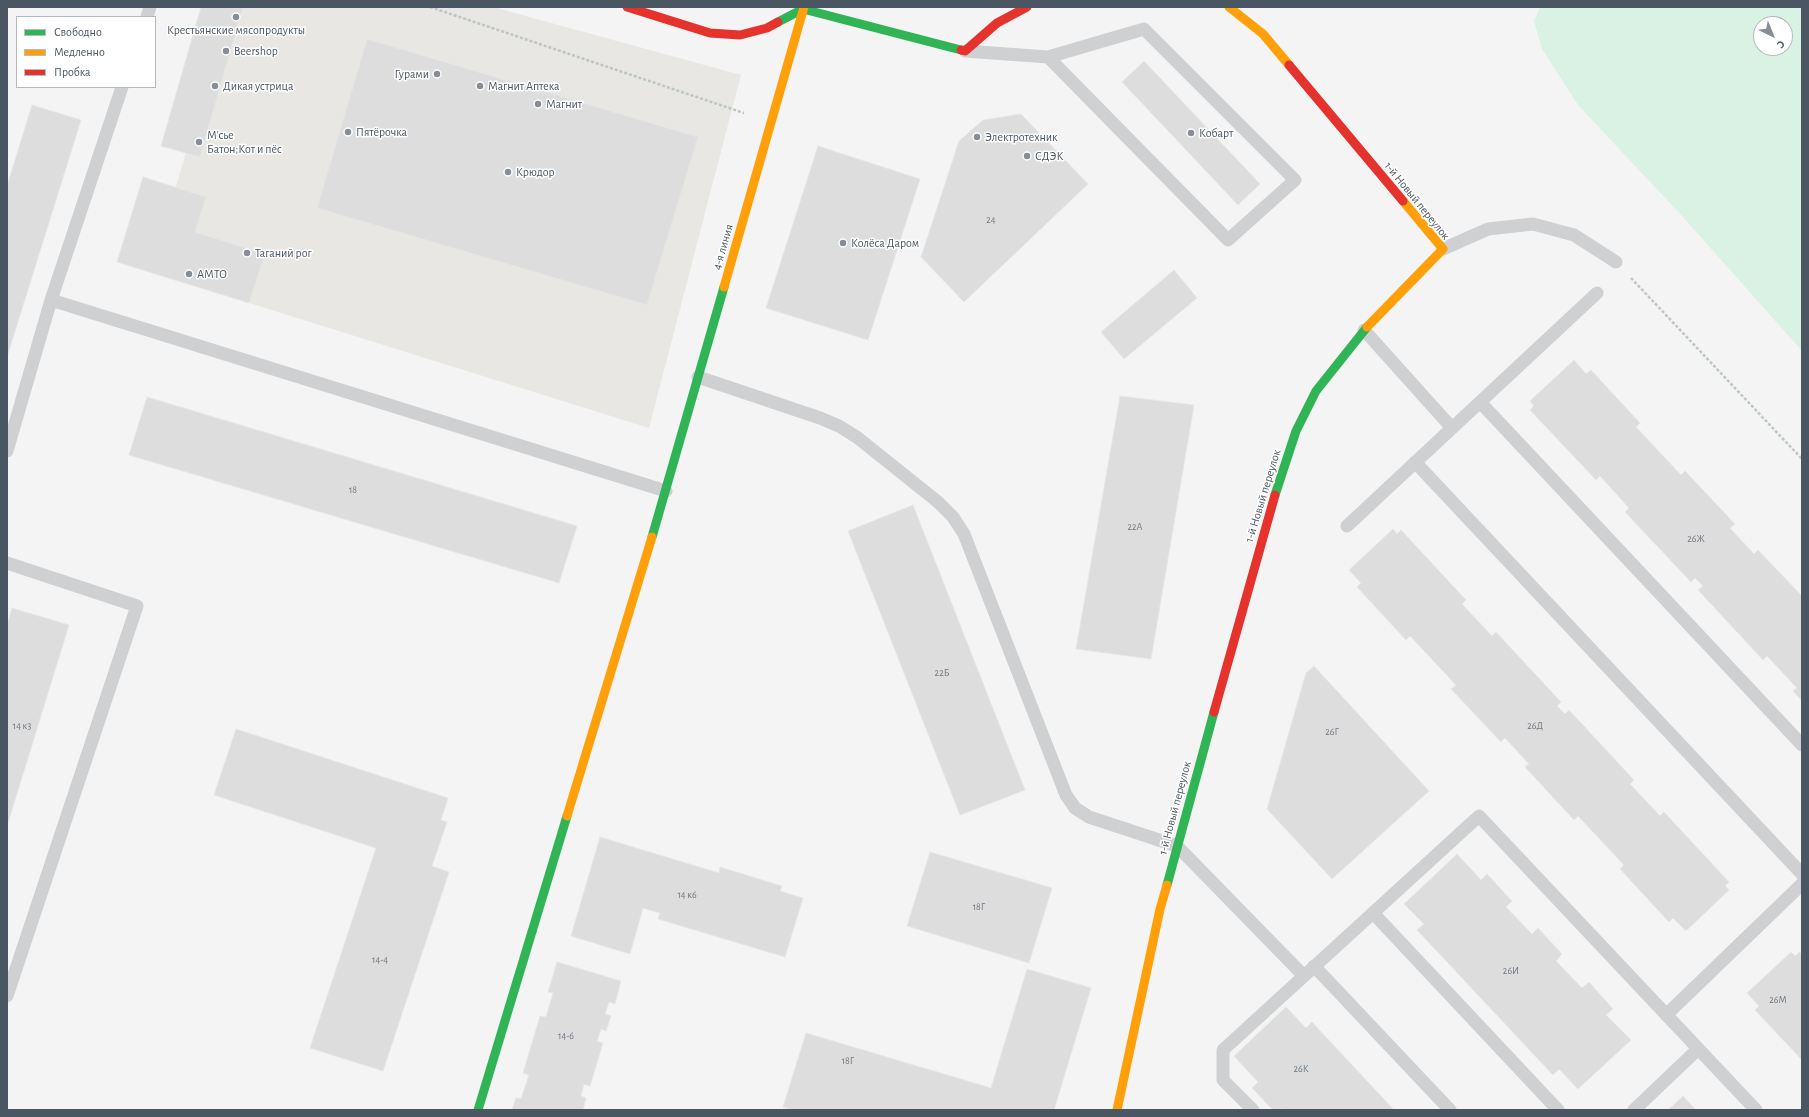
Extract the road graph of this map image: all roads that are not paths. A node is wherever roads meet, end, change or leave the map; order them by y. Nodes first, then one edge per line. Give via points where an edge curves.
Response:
1 (627, 7) edge
2 (1026, 7) edge
3 (1229, 7) edge
4 (803, 8) edge
5 (965, 51) junction
6 (1048, 57) junction
7 (122, 88) edge
8 (1443, 249) junction
9 (1616, 262) road end
10 (1597, 293) dead end
11 (51, 300) junction
12 (1364, 330) junction
13 (698, 378) junction
14 (1480, 402) junction
15 (1452, 428) junction
16 (7, 452) edge
17 (1415, 462) junction
18 (666, 491) junction
19 (1347, 526) dead end
20 (7, 563) edge
21 (1802, 745) edge
22 (1177, 846) junction
23 (1802, 874) edge
24 (1802, 884) edge
25 (1373, 912) junction
26 (1314, 966) junction
27 (1304, 976) junction
28 (7, 996) edge
29 (1666, 1015) junction
30 (1698, 1049) junction
31 (478, 1110) edge
32 (1117, 1110) edge
33 (1253, 1110) edge
34 (1450, 1110) edge
35 (1558, 1110) edge
36 (1634, 1110) edge
37 (1756, 1110) edge

1 - 4 street via 710,33 740,35 767,28
2 - 5 street via 997,23
3 - 8 street, 1-й Новый переулок via 1263,34
4 - 5 street
4 - 13 street, 4-я линия
5 - 6 lane
6 - 6 lane via 1228,240 1295,180 1144,29
7 - 11 lane
8 - 9 lane via 1488,229 1533,224 1574,235
8 - 12 street, 1-й Новый переулок
10 - 14 lane
11 - 16 lane
11 - 18 lane
12 - 15 lane
12 - 22 street, 1-й Новый переулок via 1316,391 1296,431 1265,527
13 - 18 street, 4-я линия
13 - 22 lane via 839,426 858,438 938,502 953,517 964,534 1066,795 1075,808 1089,817
14 - 15 lane
14 - 21 lane
15 - 17 lane
17 - 19 lane
17 - 23 lane
18 - 31 street, 4-я линия
20 - 28 lane via 137,606
22 - 27 lane
22 - 32 street, 1-й Новый переулок via 1160,909
24 - 29 lane
25 - 26 lane
25 - 29 lane via 1479,816
25 - 35 lane
26 - 27 lane
26 - 34 lane
27 - 33 lane via 1222,1050 1223,1080
29 - 30 lane
30 - 36 lane
30 - 37 lane

